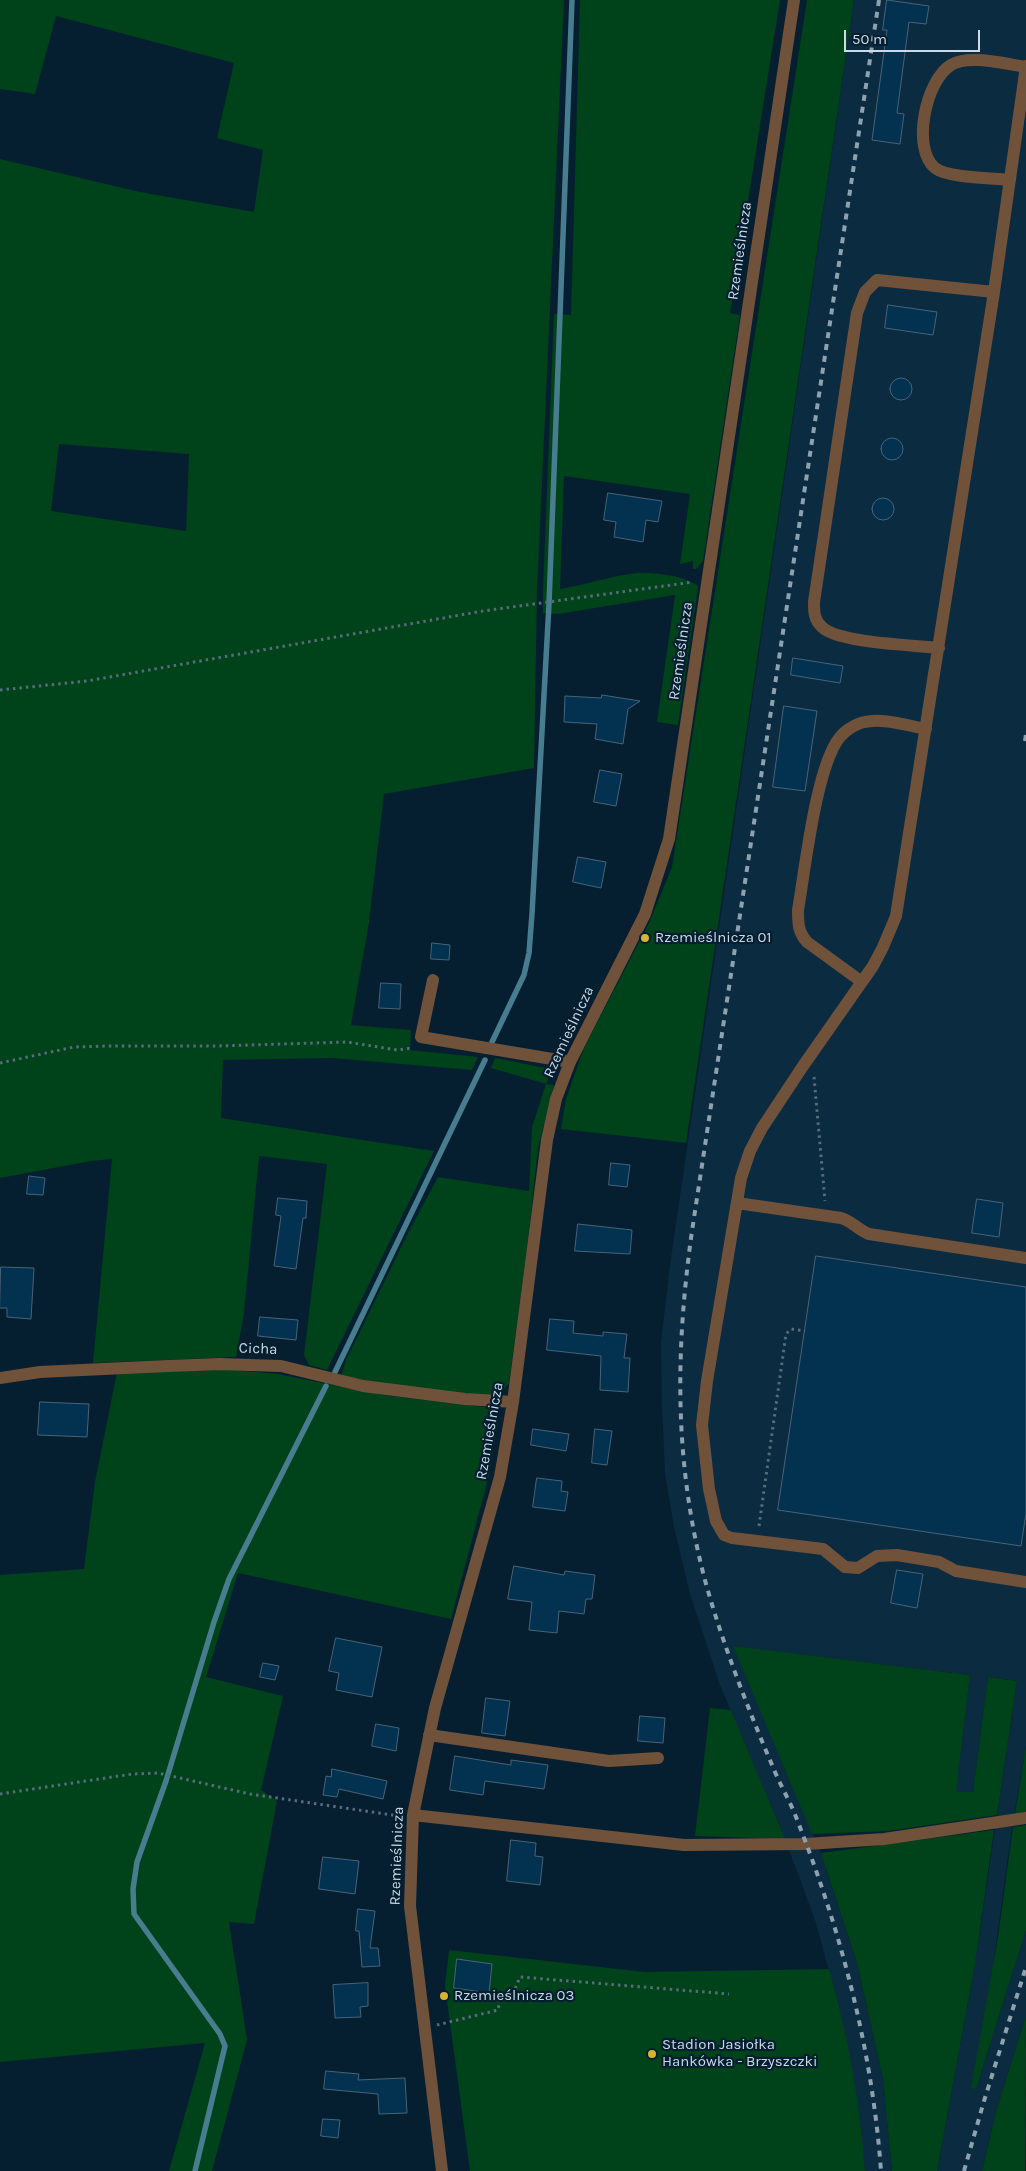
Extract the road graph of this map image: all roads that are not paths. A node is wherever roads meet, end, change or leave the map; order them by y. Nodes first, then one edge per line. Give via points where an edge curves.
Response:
1 (794, 0) edge
2 (1026, 66) edge
3 (1010, 180) junction
4 (994, 292) junction
5 (939, 648) junction
6 (926, 729) junction
7 (433, 980) dead end
8 (862, 982) junction
9 (570, 1062) junction
10 (737, 1203) junction
11 (1026, 1258) edge
12 (0, 1378) edge
13 (513, 1402) junction
14 (1026, 1582) edge
15 (429, 1735) junction
16 (658, 1758) dead end
17 (412, 1817) junction
18 (1026, 1818) edge
19 (442, 2171) edge

1 - 9 street, Rzemieślnicza via 670,839 645,914
2 - 3 street
2 - 3 street via 974,60 952,65 942,72 932,88 924,125 923,148 936,169
3 - 4 street
4 - 5 street
4 - 5 street via 878,280 865,292 857,313 814,602 816,619 820,626 836,636
5 - 6 street
6 - 8 street via 896,916 884,947
6 - 8 street via 869,721 847,730 839,738 826,764 817,799 798,925 801,936
7 - 9 street via 421,1037
8 - 10 street via 766,1121 754,1143
9 - 13 street, Rzemieślnicza via 556,1099 547,1140
10 - 11 street via 848,1220 869,1234
10 - 14 street via 702,1425 709,1489 719,1528 724,1535 823,1549 845,1567 858,1568 877,1556 897,1555 938,1562 956,1571
12 - 13 street, Cicha via 40,1372 151,1366 281,1366 363,1386
13 - 15 street, Rzemieślnicza via 500,1477
15 - 16 street via 610,1761
15 - 17 street, Rzemieślnicza
17 - 18 street via 684,1845 874,1840
17 - 19 street, Rzemieślnicza via 410,1906

